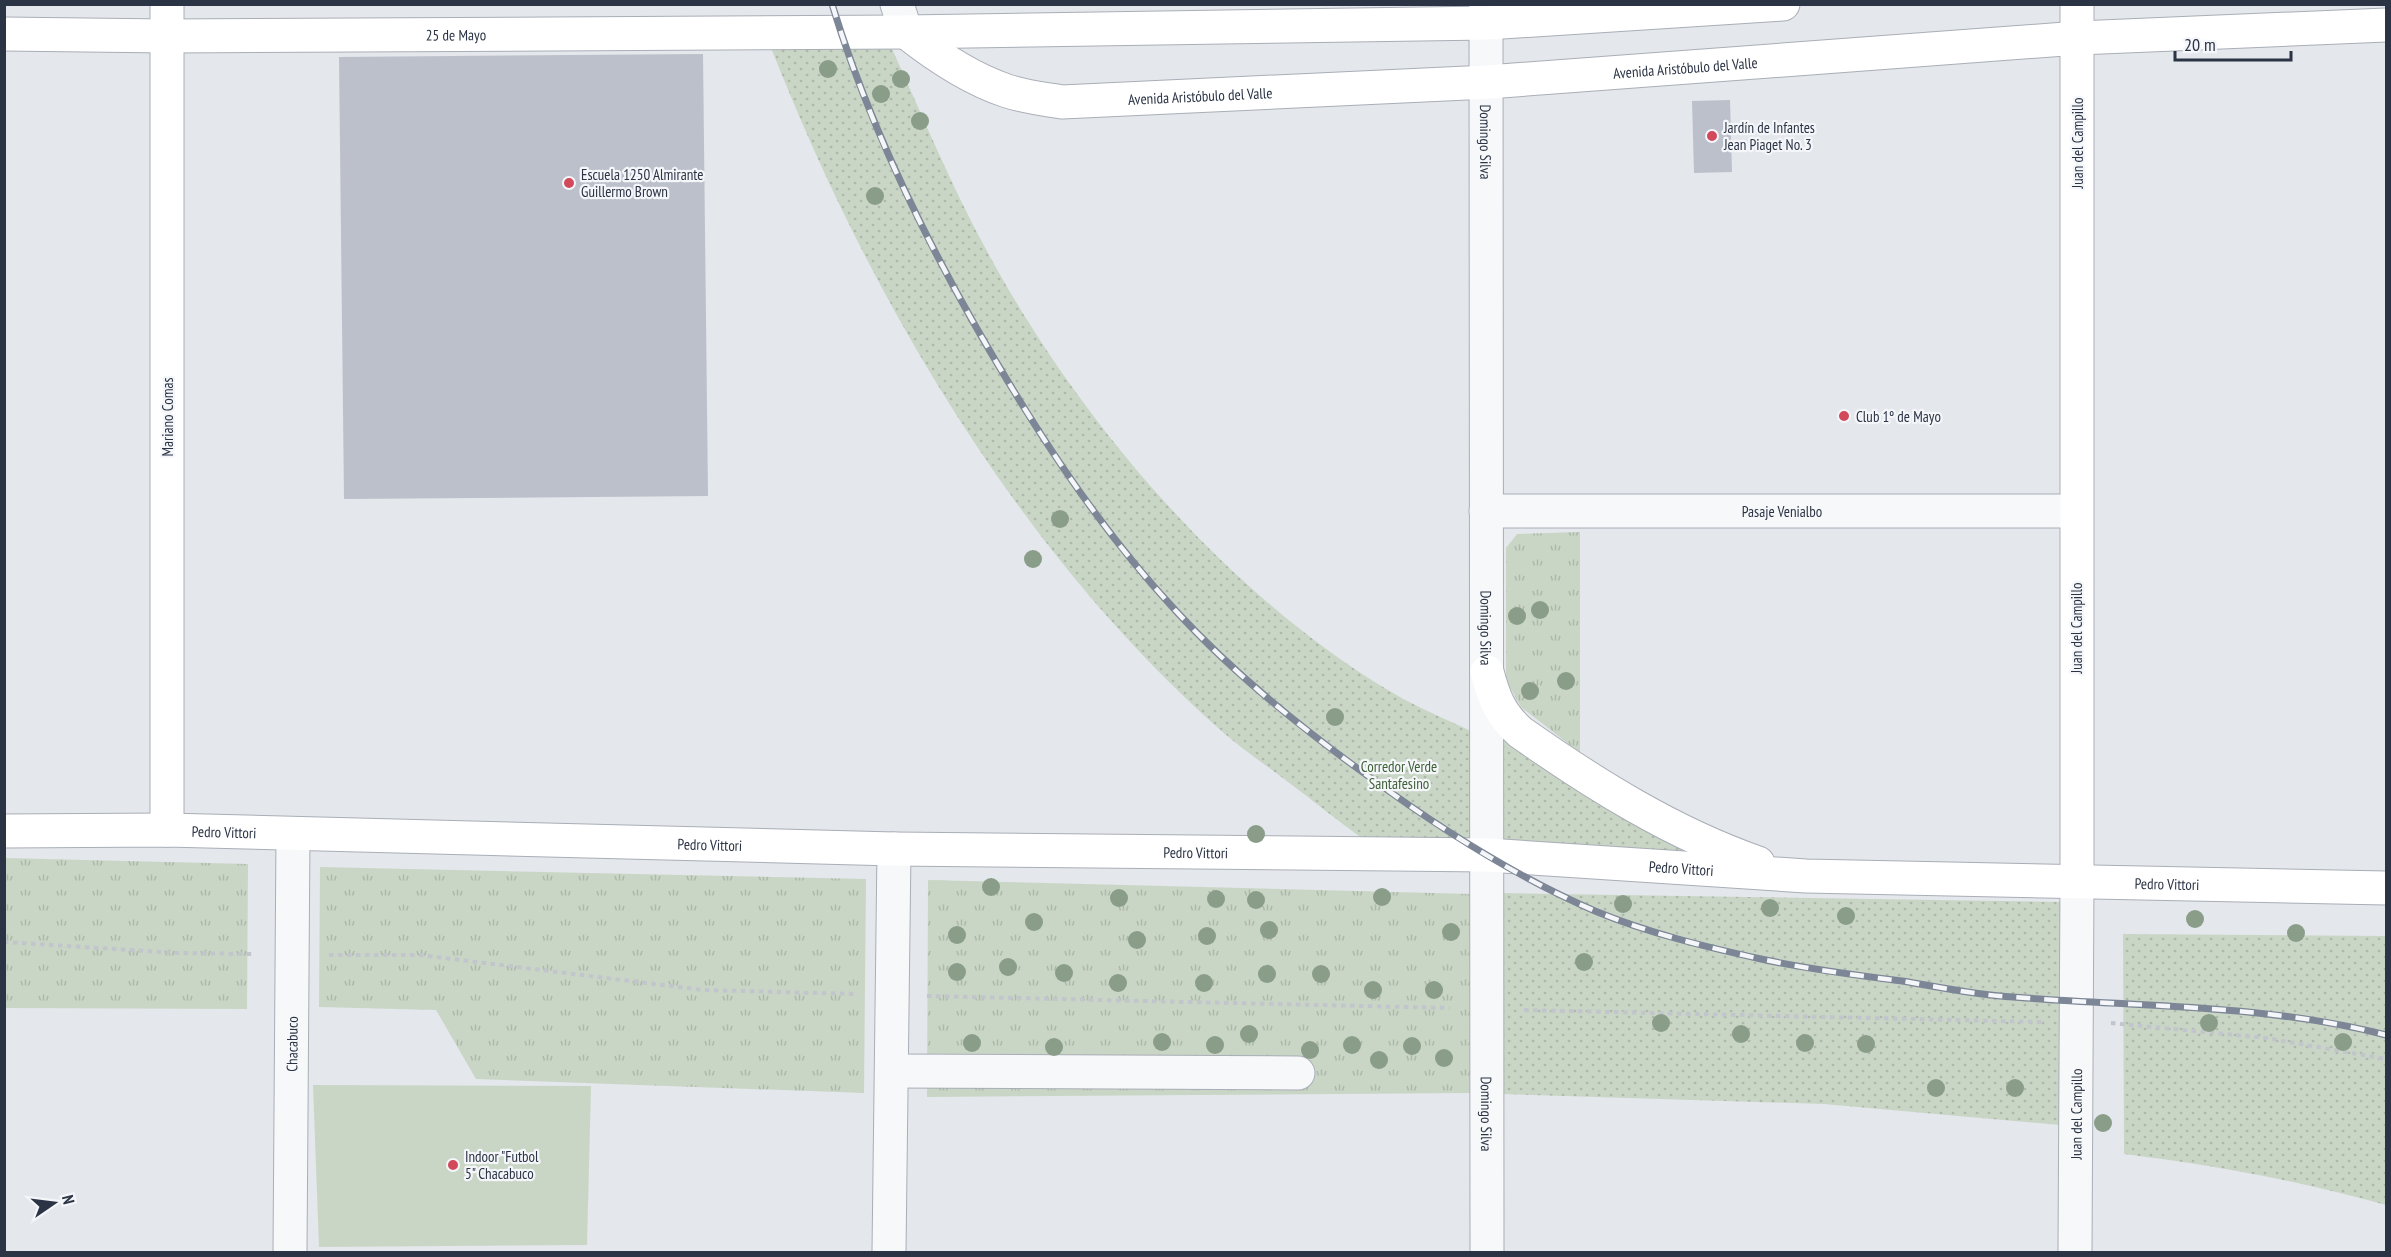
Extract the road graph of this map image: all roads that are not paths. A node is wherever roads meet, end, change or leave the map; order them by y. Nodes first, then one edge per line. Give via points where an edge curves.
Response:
1 (1783, 4) edge
2 (2077, 4) edge
3 (1486, 14) edge
4 (901, 18) edge
5 (167, 20) edge
6 (2386, 25) edge
7 (4, 34) edge
8 (2078, 38) junction
9 (1488, 82) junction
10 (1486, 511) junction
11 (2076, 511) junction
12 (1487, 672) junction
13 (167, 830) junction
14 (4, 831) edge
15 (293, 834) junction
16 (894, 849) junction
17 (1488, 855) junction
18 (1806, 876) junction
19 (2077, 882) junction
20 (2386, 888) edge
21 (892, 1071) junction
22 (1299, 1073) dead end
23 (290, 1252) edge
24 (889, 1252) edge
25 (1487, 1252) edge
26 (2075, 1252) edge

1 - 3 street
2 - 8 street, Juan del Campillo
3 - 4 street
3 - 9 street, Domingo Silva
4 - 5 street, 25 de Mayo
4 - 9 street, Avenida Aristóbulo del Valle via 926,48 966,72 1007,91 1062,102
5 - 7 street, 25 de Mayo
5 - 13 street, Mariano Comas
6 - 8 street, Avenida Aristóbulo del Valle
8 - 9 street, Avenida Aristóbulo del Valle
8 - 11 street, Juan del Campillo
9 - 10 street, Domingo Silva
10 - 11 street, Pasaje Venialbo
10 - 12 street, Domingo Silva
11 - 19 street, Juan del Campillo
12 - 17 street, Domingo Silva
12 - 18 street via 1495,703 1506,720 1582,775 1707,842
13 - 14 street, Pedro Vittori
13 - 15 street, Pedro Vittori
15 - 16 street, Pedro Vittori
15 - 23 street, Chacabuco
16 - 17 street, Pedro Vittori
16 - 21 street
17 - 18 street, Pedro Vittori
17 - 25 street, Domingo Silva
18 - 19 street, Pedro Vittori
19 - 20 street, Pedro Vittori
19 - 26 street, Juan del Campillo
21 - 22 street
21 - 24 street

